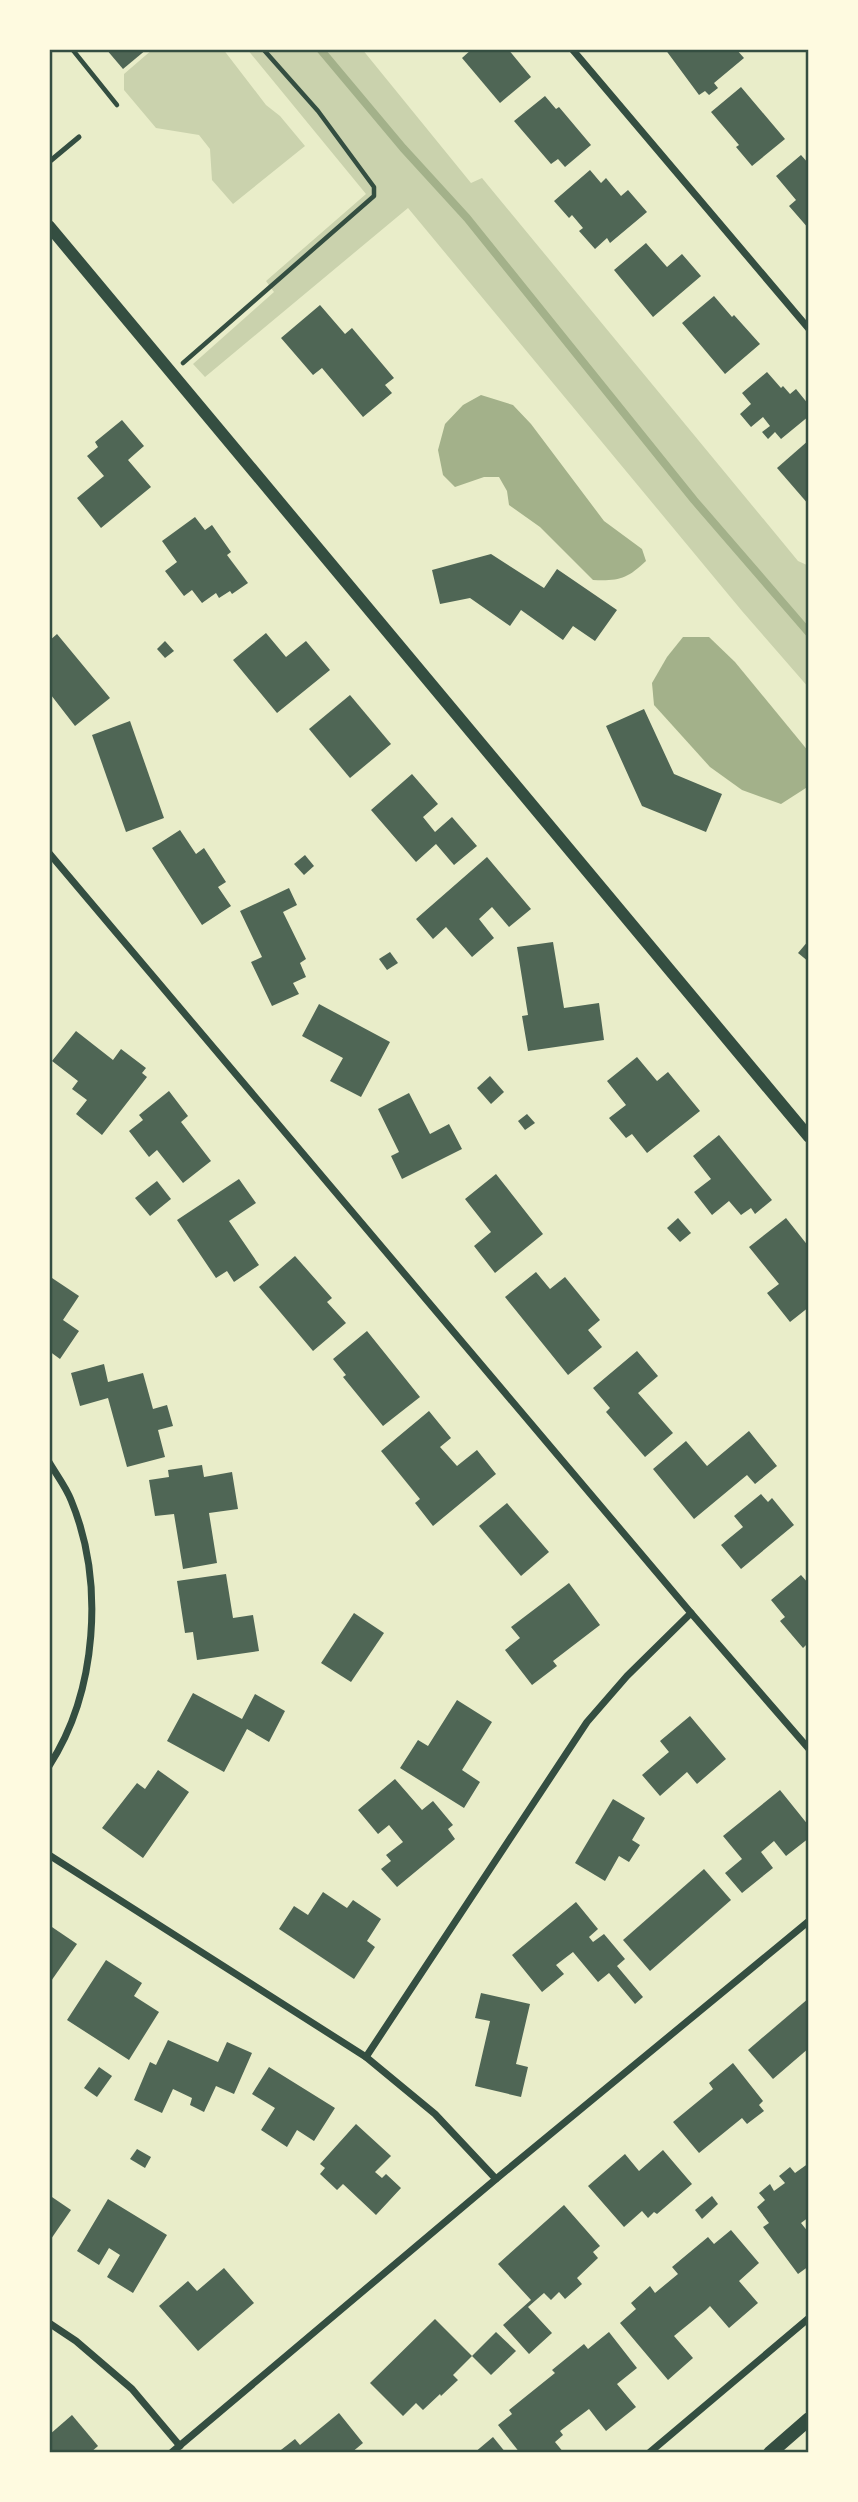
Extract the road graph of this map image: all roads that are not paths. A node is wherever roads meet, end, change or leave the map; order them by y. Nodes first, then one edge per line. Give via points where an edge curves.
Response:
1 (572, 49) edge
2 (79, 137) dead end
3 (49, 162) edge
4 (49, 226) edge
5 (809, 329) edge
6 (49, 853) edge
7 (809, 1137) edge
8 (49, 1462) edge
9 (691, 1614) junction
10 (809, 1749) edge
11 (49, 1766) edge
12 (49, 1854) edge
13 (809, 1921) edge
14 (366, 2057) junction
15 (496, 2179) junction
16 (809, 2318) edge
17 (49, 2323) edge
18 (809, 2419) edge
19 (180, 2446) junction
20 (171, 2453) edge
21 (649, 2453) edge
22 (770, 2453) edge

1 - 5 street
2 - 3 lane
4 - 7 street
6 - 9 street
8 - 11 street via 71,1499 81,1535 92,1617 86,1676 68,1732
9 - 10 street
9 - 14 street via 587,1722
12 - 14 street
13 - 15 street
14 - 15 street via 435,2114
15 - 19 street
16 - 21 street
17 - 19 street via 132,2389
18 - 22 main road
19 - 20 street

